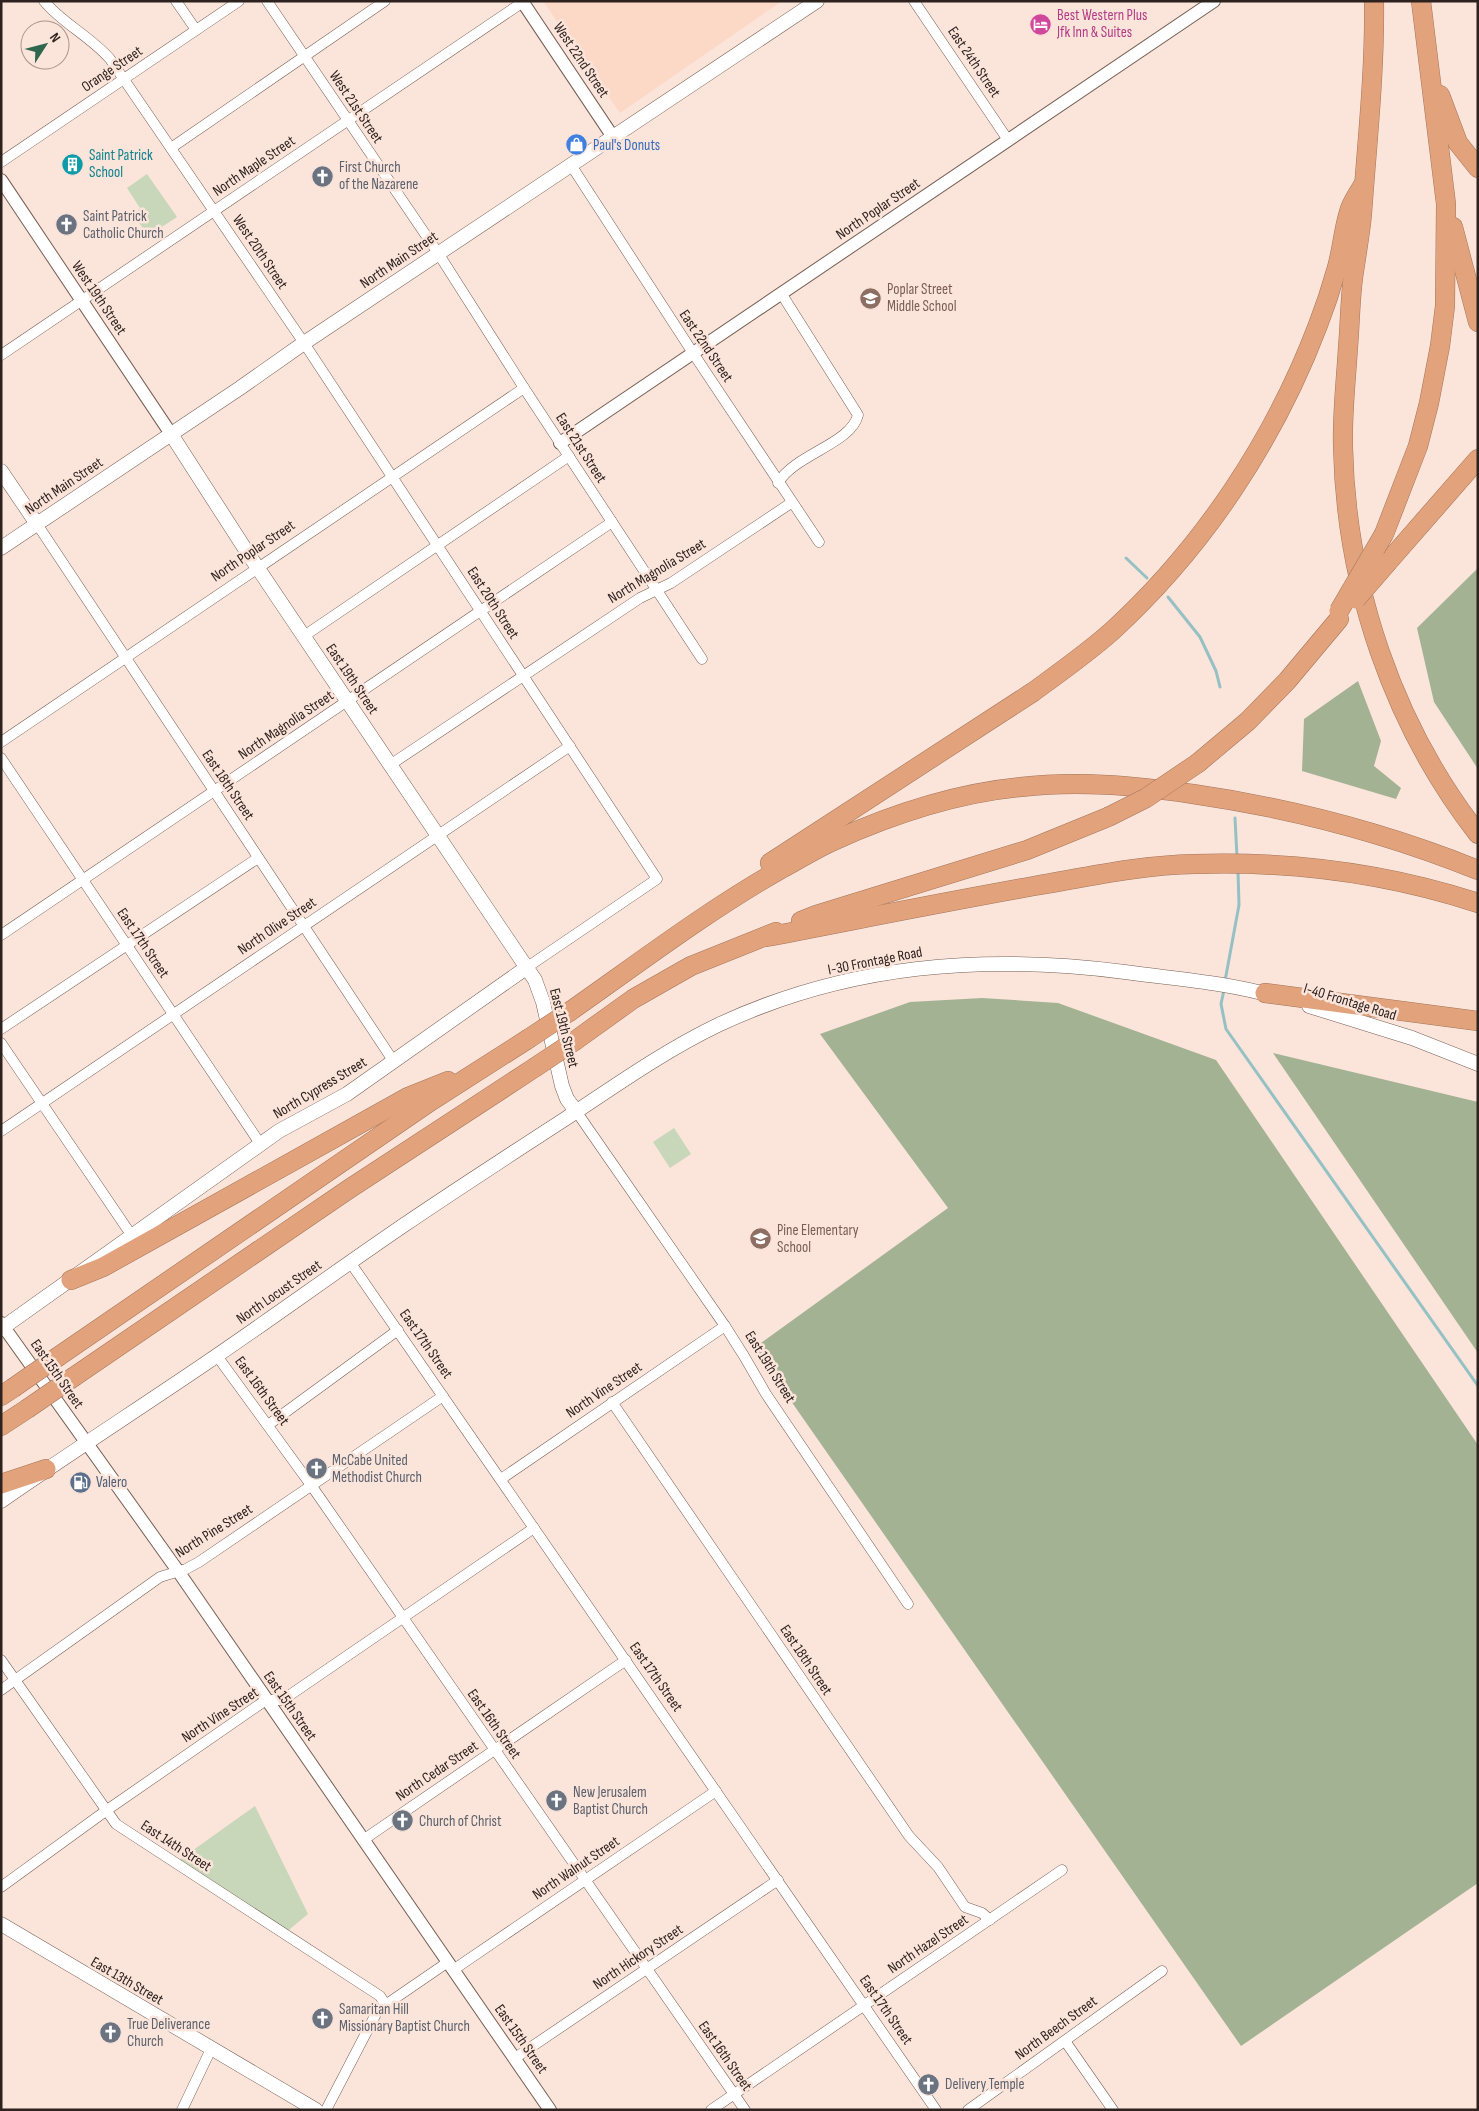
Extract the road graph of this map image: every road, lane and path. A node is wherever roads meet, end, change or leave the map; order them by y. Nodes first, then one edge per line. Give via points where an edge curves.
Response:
1 (44, 1) edge
2 (176, 1) edge
3 (239, 1) edge
4 (267, 1) edge
5 (385, 1) edge
6 (817, 1) edge
7 (914, 1) edge
8 (1214, 1) edge
9 (1374, 1) edge
10 (1421, 1) edge
11 (522, 2) edge
12 (196, 30) junction
13 (1428, 52) junction
14 (304, 57) junction
15 (124, 79) junction
16 (347, 122) junction
17 (613, 136) junction
18 (1008, 140) junction
19 (171, 148) junction
20 (1, 162) edge
21 (571, 165) junction
22 (1478, 168) edge
23 (1, 180) edge
24 (1363, 185) junction
25 (1446, 204) junction
26 (214, 211) junction
27 (438, 253) junction
28 (781, 294) junction
29 (82, 301) junction
30 (1478, 322) edge
31 (304, 343) junction
32 (692, 353) junction
33 (1, 355) edge
34 (524, 388) junction
35 (171, 434) junction
36 (560, 443) junction
37 (569, 456) junction
38 (1478, 458) edge
39 (1, 471) edge
40 (392, 477) junction
41 (778, 483) junction
42 (791, 503) junction
43 (612, 522) junction
44 (37, 524) junction
45 (819, 542) dead end
46 (437, 545) junction
47 (1, 548) edge
48 (258, 568) junction
49 (656, 589) junction
50 (481, 611) junction
51 (1335, 621) junction
52 (304, 636) junction
53 (126, 658) junction
54 (702, 659) dead end
55 (523, 676) junction
56 (348, 701) junction
57 (1, 742) edge
58 (570, 746) junction
59 (1, 758) edge
60 (390, 765) junction
61 (214, 791) junction
62 (1478, 834) edge
63 (438, 836) junction
64 (258, 858) junction
65 (1478, 870) edge
66 (657, 879) joint
67 (83, 880) junction
68 (742, 892) junction
69 (1478, 902) edge
70 (304, 926) junction
71 (1, 935) edge
72 (766, 937) junction
73 (127, 946) junction
74 (526, 968) junction
75 (1209, 983) joint
76 (1265, 993) junction
77 (173, 1014) junction
78 (1478, 1021) edge
79 (1, 1029) edge
80 (1, 1043) edge
81 (394, 1062) junction
82 (494, 1062) junction
83 (1478, 1064) edge
84 (42, 1103) junction
85 (576, 1111) junction
86 (1, 1131) edge
87 (261, 1145) junction
88 (132, 1236) junction
89 (350, 1262) junction
90 (71, 1280) junction
91 (2, 1326) edge
92 (725, 1326) junction
93 (398, 1330) junction
94 (217, 1356) junction
95 (7, 1392) edge
96 (443, 1396) junction
97 (612, 1402) junction
98 (268, 1425) junction
99 (1, 1426) edge
100 (85, 1442) junction
101 (46, 1469) junction
102 (501, 1479) junction
103 (1, 1484) edge
104 (311, 1485) junction
105 (1, 1501) edge
106 (534, 1528) junction
107 (178, 1571) junction
108 (908, 1604) dead end
109 (403, 1618) junction
110 (1, 1660) edge
111 (626, 1660) junction
112 (15, 1680) junction
113 (1, 1690) edge
114 (266, 1700) junction
115 (494, 1750) junction
116 (716, 1790) junction
117 (107, 1810) junction
118 (363, 1840) junction
119 (1062, 1870) dead end
120 (584, 1880) junction
121 (778, 1880) junction
122 (1, 1887) edge
123 (990, 1920) junction
124 (1, 1924) edge
125 (450, 1966) junction
126 (646, 1970) junction
127 (1162, 1971) dead end
128 (385, 2004) junction
129 (864, 2005) junction
130 (1064, 2041) junction
131 (211, 2049) junction
132 (515, 2058) junction
133 (734, 2094) junction
134 (183, 2106) edge
135 (316, 2110) edge
136 (326, 2110) edge
137 (550, 2110) edge
138 (711, 2110) edge
139 (745, 2110) edge
140 (936, 2110) edge
141 (968, 2110) edge
142 (1113, 2110) edge

1 - 15 street, West 20th Street via 64,21 98,45
2 - 12 street
3 - 12 street, Orange Street
4 - 14 street, West 21st Street
5 - 14 street
6 - 17 main road, North Main Street
7 - 18 street, East 24th Street
8 - 18 street, North Poplar Street
9 - 24 highway via 1373,72
10 - 13 highway
11 - 16 street, North Maple Street
11 - 17 street, West 22nd Street
12 - 15 street, Orange Street
13 - 22 highway via 1449,123 1458,143
13 - 25 highway
14 - 16 street, West 21st Street
14 - 19 street
15 - 19 street, West 20th Street
15 - 20 street, Orange Street
16 - 26 street, North Maple Street
16 - 27 street, West 21st Street
17 - 21 main road, North Main Street
18 - 28 street, North Poplar Street
19 - 26 street, West 20th Street
21 - 27 main road, North Main Street
21 - 32 street, East 22nd Street
23 - 29 street, West 19th Street
24 - 62 highway via 1343,411 1348,518 1365,608 1394,689 1448,794
24 - 68 highway via 1349,210 1337,270 1318,325 1281,409 1234,489 1173,567 1119,624 1068,666 765,867
25 - 30 highway
25 - 51 highway, bridge via 1444,306 1435,375 1418,446 1384,534
26 - 29 street, North Maple Street
26 - 31 street, West 20th Street
27 - 31 main road, North Main Street
27 - 34 street, East 21st Street
28 - 32 street, North Poplar Street
28 - 41 street via 858,415 853,427 789,468
29 - 33 street, North Maple Street
29 - 35 street, West 19th Street
31 - 35 main road, North Main Street
31 - 40 street, East 20th Street
32 - 36 street, North Poplar Street
32 - 41 street, East 22nd Street
34 - 36 street, East 21st Street
34 - 40 street, North Poplar Street
35 - 44 main road, North Main Street
35 - 48 main road, East 19th Street
36 - 37 street, East 21st Street
37 - 43 street, East 21st Street
37 - 46 street
38 - 51 highway, bridge
39 - 44 main road
40 - 46 street, East 20th Street
40 - 48 street, North Poplar Street
41 - 42 street, East 22nd Street
42 - 45 street, East 22nd Street
42 - 49 street, North Magnolia Street
43 - 49 street, East 21st Street
43 - 50 street, North Magnolia Street
44 - 47 main road, North Main Street
44 - 53 street, East 18th Street
46 - 50 street, East 20th Street
46 - 52 street
48 - 52 main road, East 19th Street
48 - 53 street, North Poplar Street
49 - 54 street, East 21st Street
49 - 55 street, North Magnolia Street
50 - 55 street, East 20th Street
50 - 56 street, North Magnolia Street
51 - 72 highway, bridge via 1248,721 1198,763 1146,798 1027,850 816,914
52 - 56 main road, East 19th Street
53 - 57 street, North Poplar Street
53 - 61 street, East 18th Street
55 - 58 street, East 20th Street
55 - 60 street, North Magnolia Street
56 - 60 main road, East 19th Street
56 - 61 street, North Magnolia Street
58 - 63 street, North Olive Street
58 - 66 street, East 20th Street
59 - 67 street, East 17th Street
60 - 63 main road, East 19th Street
61 - 64 street, East 18th Street
61 - 67 street, North Magnolia Street
63 - 70 street, North Olive Street
63 - 74 main road, East 19th Street
64 - 70 street, East 18th Street
64 - 73 street
65 - 68 highway via 1364,831 1254,804 1161,789 1056,784 964,796 894,816 831,842
66 - 74 street, North Cypress Street
67 - 71 street, North Magnolia Street
67 - 73 street, East 17th Street
68 - 82 highway, bridge
69 - 72 highway via 1442,891 1347,872 1277,864 1193,864 1114,872
70 - 77 street, North Olive Street
70 - 81 street, East 18th Street
72 - 99 highway, bridge via 714,955 633,999
73 - 77 street, East 17th Street
73 - 79 street
74 - 81 main road, North Cypress Street
74 - 85 main road, East 19th Street via 543,1002 562,1086
75 - 76 main road, I-40 Frontage Road
75 - 85 main road, I-30 Frontage Road via 1029,963 921,967 870,976 831,984 719,1025 634,1072
76 - 78 highway
76 - 83 main road, I-40 Frontage Road via 1374,1026
77 - 84 street, North Olive Street
77 - 87 street, East 17th Street
80 - 84 street
81 - 87 main road, North Cypress Street
82 - 90 highway via 408,1097 103,1267
82 - 95 highway, bridge via 431,1101
84 - 86 street, North Olive Street
84 - 88 street
85 - 89 main road, North Locust Street
85 - 92 street, East 19th Street
87 - 88 main road, North Cypress Street
88 - 90 main road, North Cypress Street
89 - 93 street, East 17th Street
89 - 94 main road, North Locust Street
90 - 91 main road, North Cypress Street
91 - 100 street, East 15th Street
92 - 97 street, North Vine Street
92 - 108 street, East 19th Street via 766,1394
93 - 96 street, East 17th Street
93 - 98 street
94 - 98 street, East 16th Street
94 - 100 main road, North Locust Street
96 - 102 street, East 17th Street
96 - 104 street, North Pine Street
97 - 102 street, North Vine Street
97 - 123 street, East 18th Street via 909,1836 938,1867 965,1907 982,1913
98 - 104 street, East 16th Street
100 - 101 main road, North Locust Street
100 - 107 street, East 15th Street
101 - 103 highway
101 - 105 main road, North Locust Street
102 - 106 street, East 17th Street
104 - 107 street, North Pine Street via 199,1562
104 - 109 street, East 16th Street
106 - 109 street, North Vine Street
106 - 111 street, East 17th Street
107 - 112 street, North Pine Street via 160,1578
107 - 114 street, East 15th Street
109 - 114 street, North Vine Street via 287,1697
109 - 115 street, East 16th Street
110 - 112 street, East 14th Street
111 - 115 street, North Cedar Street
111 - 116 street, East 17th Street
112 - 113 street, North Pine Street
112 - 117 street, East 14th Street
114 - 117 street, North Vine Street
114 - 118 street, East 15th Street
115 - 118 street, North Cedar Street
115 - 120 street, East 16th Street
116 - 120 street, North Walnut Street
116 - 121 street, East 17th Street
117 - 122 street, North Vine Street
117 - 128 street, East 14th Street via 122,1829 380,1996
118 - 125 street, East 15th Street
119 - 123 street, North Hazel Street
120 - 125 street, North Walnut Street
120 - 126 street, East 16th Street
121 - 126 street, North Hickory Street
121 - 129 street, East 17th Street
123 - 129 street, North Hazel Street
124 - 131 main road, East 13th Street
125 - 128 street, North Walnut Street
125 - 132 street, East 15th Street
126 - 132 street, North Hickory Street
126 - 133 street, East 16th Street
127 - 130 street, North Beech Street
128 - 136 street, North Walnut Street via 378,2010
129 - 133 street, North Hazel Street
129 - 140 street, East 17th Street
130 - 141 street, North Beech Street
130 - 142 street
131 - 134 street
131 - 135 main road, East 13th Street
132 - 137 street, East 15th Street
133 - 138 street, North Hazel Street
133 - 139 street, East 16th Street

